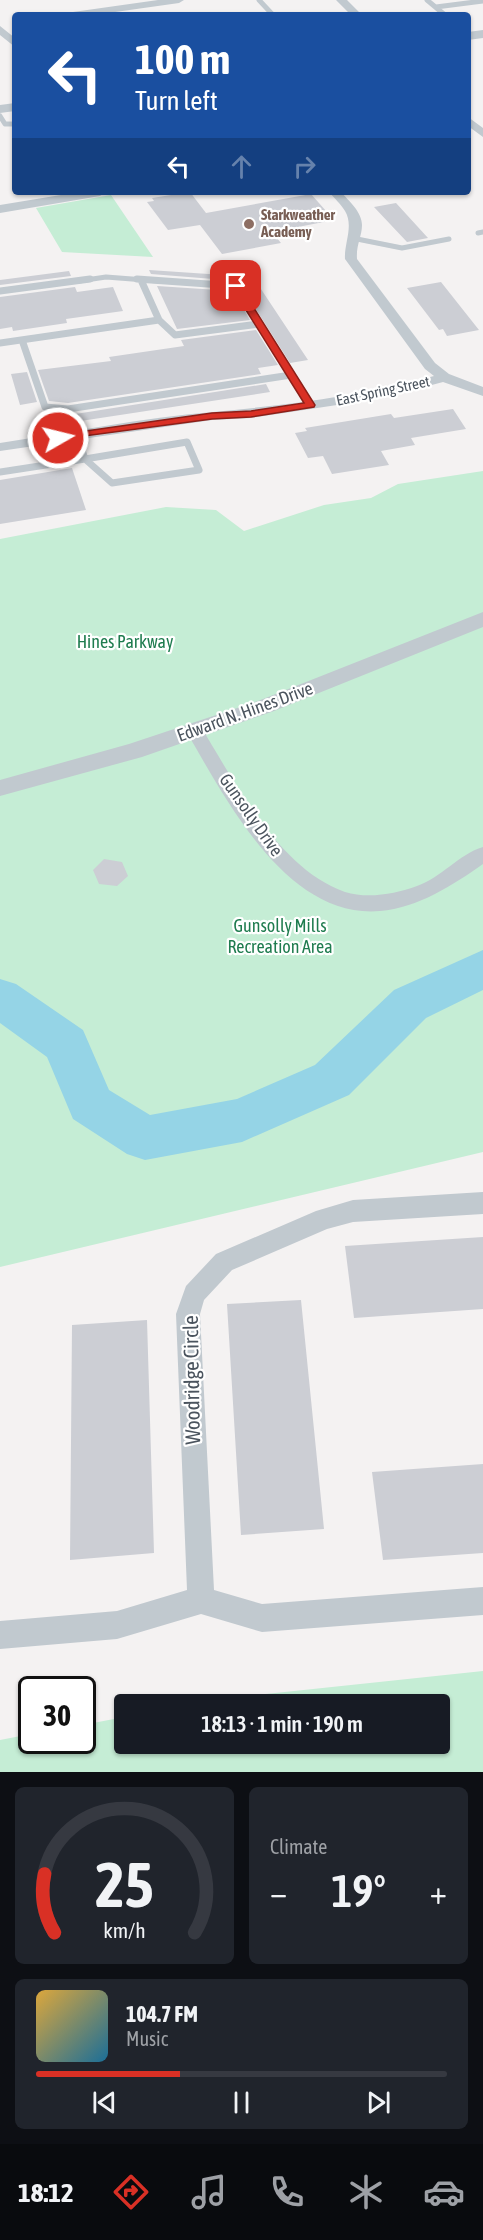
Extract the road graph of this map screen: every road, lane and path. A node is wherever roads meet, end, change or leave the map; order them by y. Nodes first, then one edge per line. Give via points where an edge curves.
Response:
1 (179, 0) edge
2 (259, 0) edge
3 (341, 0) edge
4 (427, 0) edge
5 (167, 1) edge
6 (483, 1) edge
7 (436, 7) junction
8 (93, 12) edge
9 (270, 12) edge
10 (354, 12) edge
11 (442, 12) edge
12 (0, 27) edge
13 (12, 41) edge
14 (0, 116) edge
15 (12, 124) edge
16 (82, 195) edge
17 (338, 195) edge
18 (0, 209) edge
19 (352, 238) junction
20 (448, 239) dead end
21 (141, 280) junction
22 (0, 291) edge
23 (159, 320) junction
24 (259, 324) junction
25 (22, 340) junction
26 (0, 343) edge
27 (291, 375) junction
28 (444, 377) junction
29 (483, 392) edge
30 (310, 405) junction
31 (77, 435) junction
32 (0, 447) edge
33 (85, 459) junction
34 (0, 472) edge
35 (483, 619) edge
36 (195, 731) junction
37 (0, 788) edge
38 (483, 854) edge
39 (483, 1203) edge
40 (201, 1600) junction
41 (483, 1601) edge
42 (0, 1635) edge

1 - 5 street
2 - 9 lane
3 - 10 street
4 - 7 lane
5 - 8 street
6 - 7 lane
7 - 11 lane
12 - 13 street
14 - 15 lane via 5,124
16 - 18 street
17 - 19 street, East Spring Street via 351,210 356,225
19 - 20 lane via 402,248
19 - 28 street, East Spring Street via 351,259 430,366
21 - 22 lane via 106,277
21 - 23 lane
21 - 24 lane via 236,286
23 - 24 lane via 175,335
23 - 25 lane
24 - 27 lane
25 - 26 lane
25 - 27 lane via 45,406 68,409
27 - 30 lane
28 - 29 street, East Spring Street
28 - 30 street, East Spring Street
30 - 31 street, East Spring Street
31 - 32 street, East Spring Street
31 - 33 lane
33 - 33 lane via 187,442 199,470 112,483
33 - 34 lane
35 - 36 street, Edward N. Hines Drive
36 - 37 street, Edward N. Hines Drive
36 - 38 street, Gunsolly Drive via 258,831 291,871 325,892 354,903 386,903 422,893
39 - 40 street, Woodridge Circle via 353,1211 324,1219 224,1262 194,1294 188,1314
40 - 41 street via 262,1618
40 - 42 street via 117,1625

